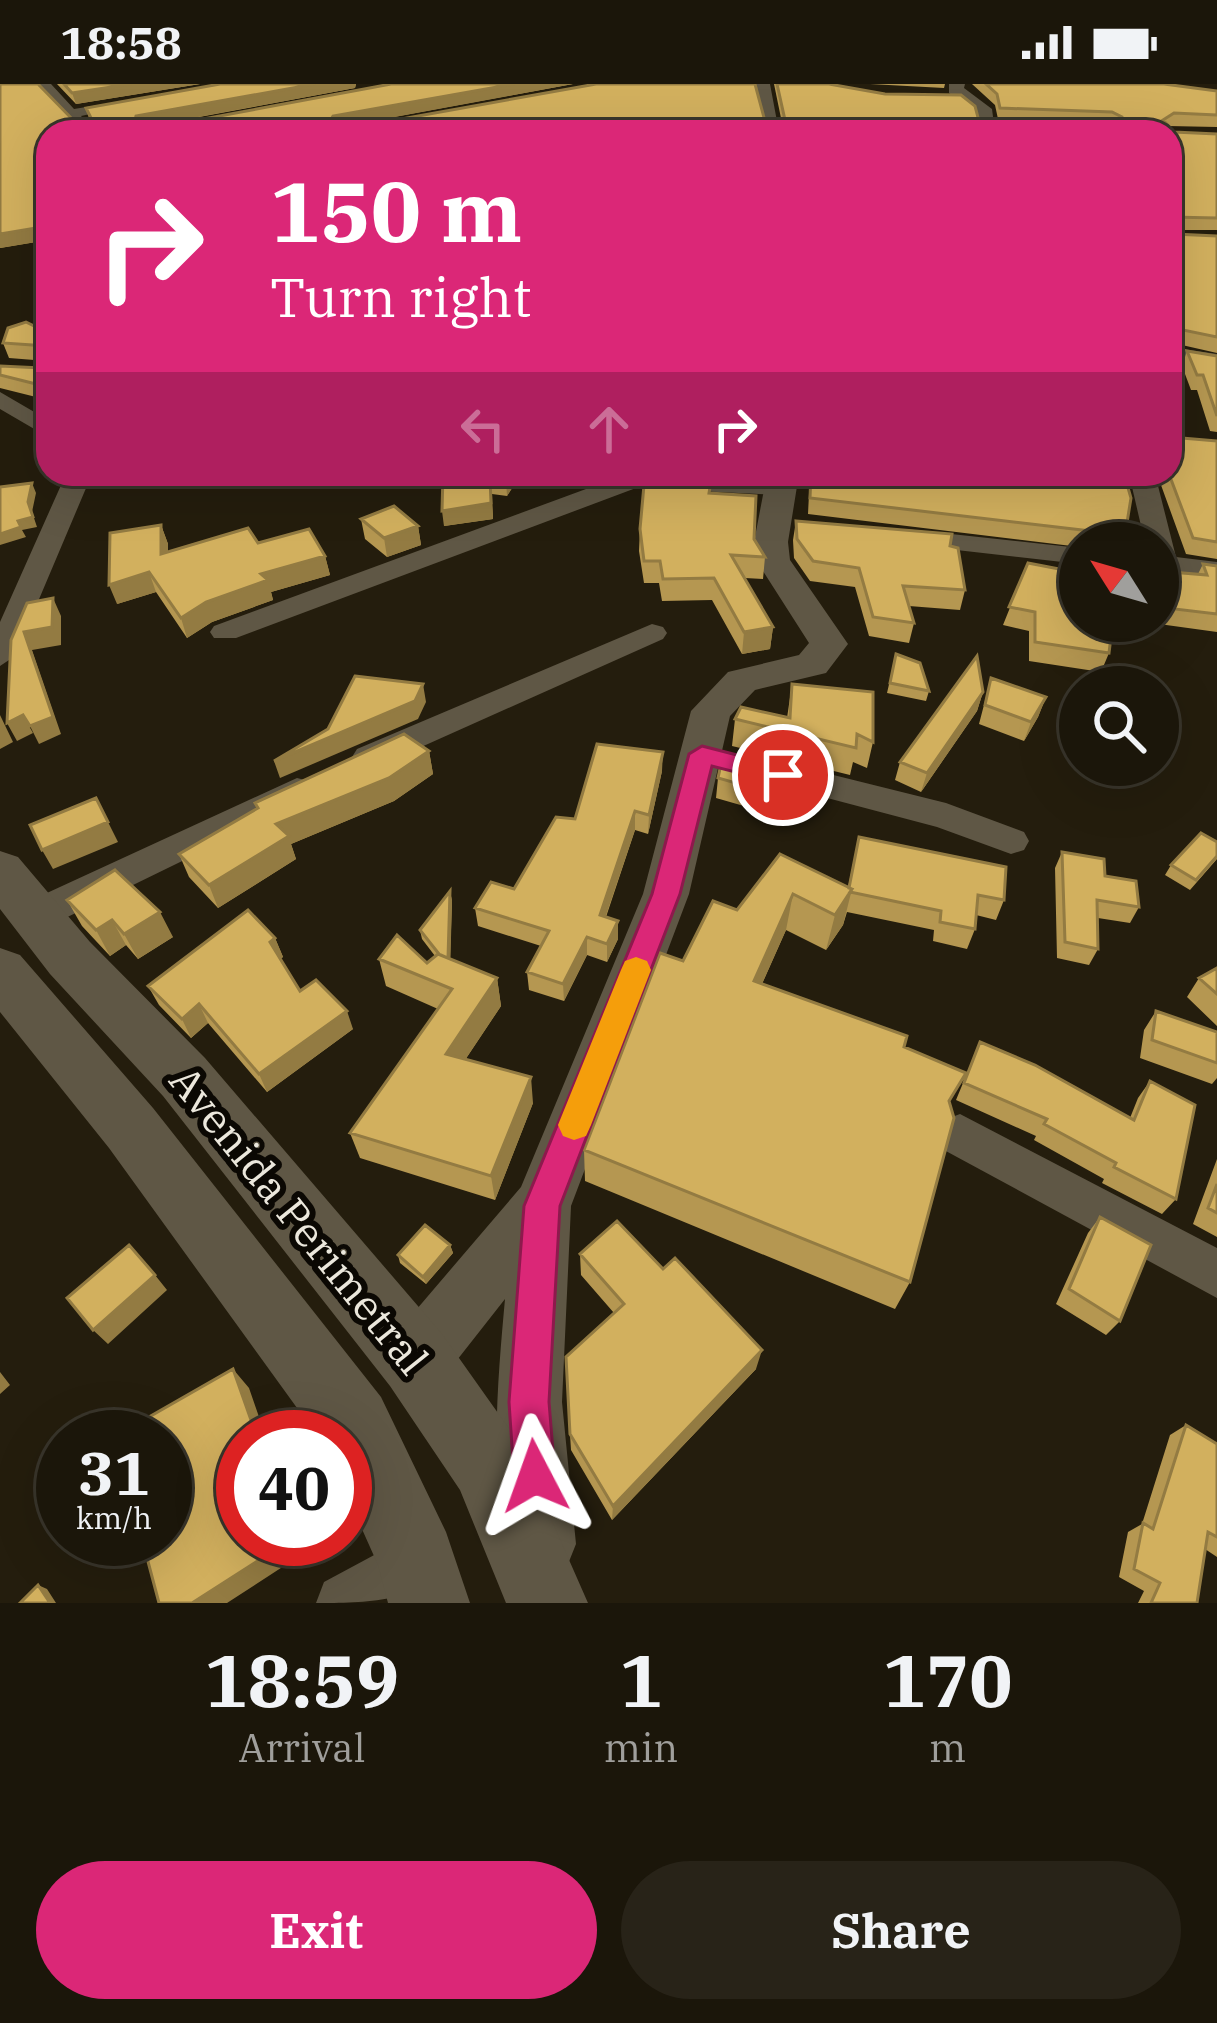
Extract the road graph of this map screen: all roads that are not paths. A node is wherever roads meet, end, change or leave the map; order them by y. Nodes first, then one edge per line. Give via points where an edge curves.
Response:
1 (43, 84) edge
2 (763, 84) edge
3 (955, 93) edge
4 (153, 100) edge
5 (69, 114) junction
6 (75, 120) edge
7 (770, 120) edge
8 (989, 120) edge
9 (1182, 355) edge
10 (1217, 361) edge
11 (0, 399) edge
12 (36, 422) edge
13 (74, 486) edge
14 (617, 486) edge
15 (674, 486) edge
16 (1145, 486) edge
17 (785, 502) edge
18 (1152, 522) edge
19 (869, 533) edge
20 (1059, 554) edge
21 (1179, 567) edge
22 (1217, 570) edge
23 (225, 632) dead end
24 (652, 633) dead end
25 (0, 656) edge
26 (702, 754) junction
27 (1011, 842) dead end
28 (12, 919) edge
29 (960, 1135) dead end
30 (542, 1206) junction
31 (1217, 1274) edge
32 (416, 1360) junction
33 (423, 1582) edge
34 (546, 1601) edge
35 (345, 1603) edge

1 - 5 street
2 - 7 street
3 - 8 street
4 - 5 street
5 - 6 street
9 - 10 street
11 - 12 street
13 - 25 street
14 - 23 street
15 - 17 street
16 - 18 street
17 - 26 street via 773,560 829,644 812,664 742,681 711,711
19 - 20 street
21 - 22 street
24 - 28 street
26 - 27 street via 946,816
26 - 30 street via 666,894
28 - 32 main road, Avenida Perimetral via 184,1077
28 - 33 main road, Avenida Perimetral via 131,1128 354,1424
29 - 31 street
30 - 32 street
30 - 34 street via 529,1402
32 - 34 main road, Avenida Perimetral via 488,1464
33 - 35 street

